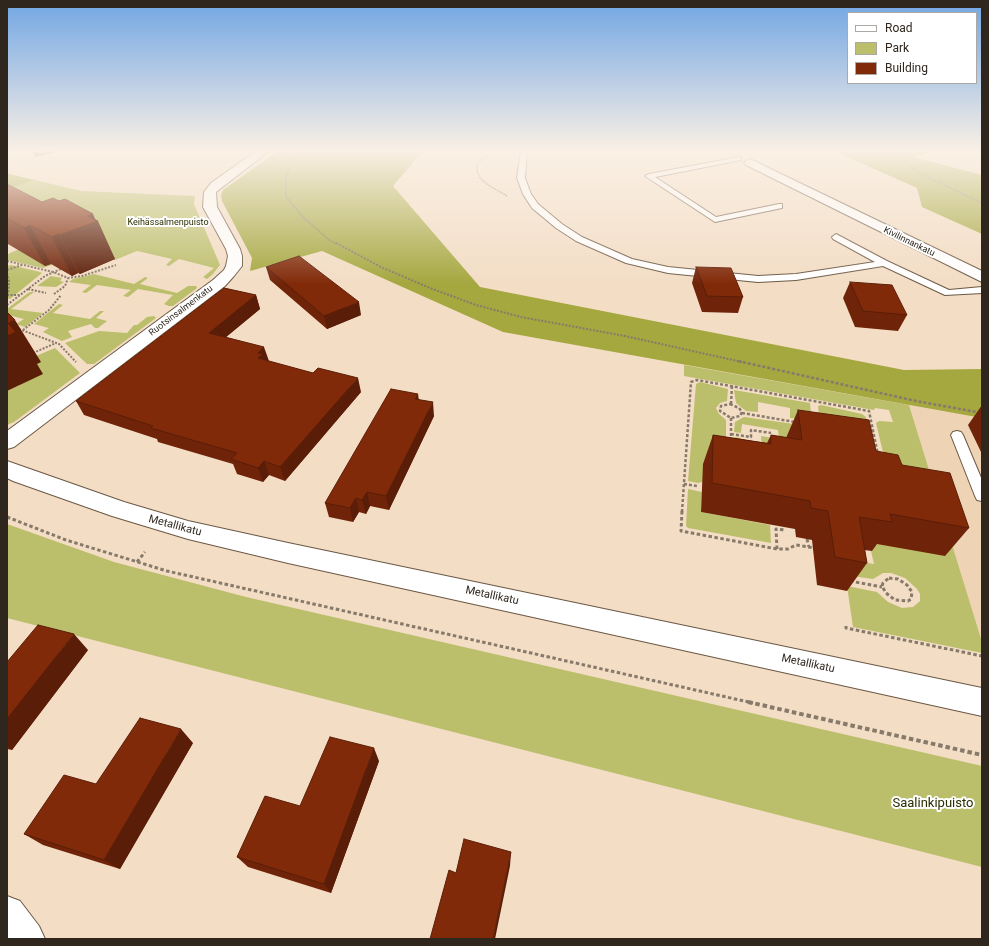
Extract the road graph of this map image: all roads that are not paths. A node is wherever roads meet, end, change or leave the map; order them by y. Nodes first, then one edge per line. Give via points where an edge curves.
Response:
1 (210, 195) edge
2 (528, 195) edge
3 (678, 195) edge
4 (815, 195) edge
5 (779, 206) dead end
6 (836, 237) dead end
7 (884, 263) junction
8 (982, 277) edge
9 (982, 290) edge
10 (957, 435) dead end
11 (7, 442) edge
12 (7, 469) edge
13 (982, 496) edge
14 (982, 702) edge
15 (7, 914) edge
16 (26, 939) edge

1 - 11 street, Ruotsinsalmenkatu via 210,206 235,256 234,266 229,273
2 - 7 lane via 535,206 579,239 629,261 668,270 780,279
3 - 5 lane via 715,220
4 - 8 street, Kivilinnankatu
6 - 7 lane
7 - 9 lane via 948,293
10 - 13 lane
12 - 14 street, Metallikatu via 120,510 188,530
15 - 16 street

